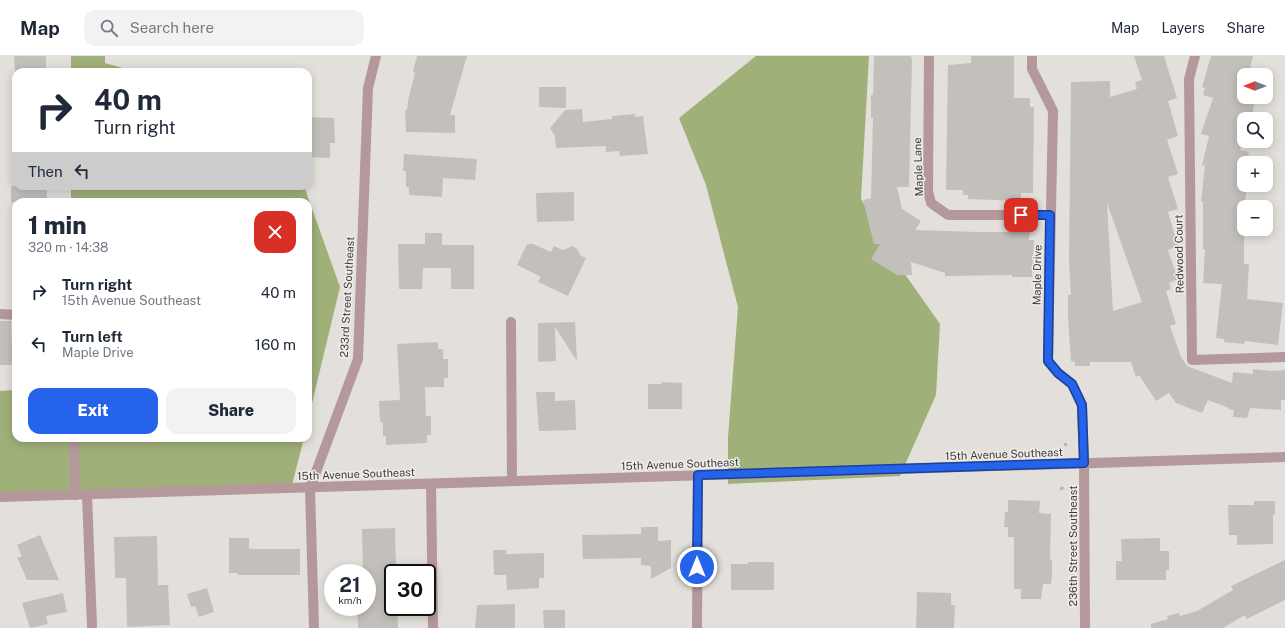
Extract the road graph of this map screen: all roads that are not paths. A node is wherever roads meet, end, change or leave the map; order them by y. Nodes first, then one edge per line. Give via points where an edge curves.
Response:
1 (376, 56) edge
2 (929, 56) edge
3 (1032, 56) edge
4 (1195, 56) edge
5 (1050, 215) junction
6 (0, 314) edge
7 (12, 315) edge
8 (511, 322) dead end
9 (1285, 357) edge
10 (74, 442) edge
11 (1285, 457) edge
12 (1084, 463) junction
13 (698, 475) junction
14 (512, 481) junction
15 (431, 484) junction
16 (310, 488) junction
17 (76, 495) junction
18 (87, 495) junction
19 (0, 497) edge
20 (92, 626) dead end
21 (314, 628) edge
22 (434, 628) edge
23 (697, 628) edge
24 (1085, 628) edge

1 - 16 street, 233rd Street Southeast via 368,88 358,359
2 - 5 street, Maple Lane via 928,191 931,203 948,215
3 - 5 street, Maple Drive via 1032,69 1053,111
4 - 9 street, Redwood Court via 1189,79 1192,360
5 - 12 street, Maple Drive via 1048,361 1072,384 1082,405
6 - 7 street
8 - 14 street
10 - 17 street
11 - 12 street, 15th Avenue Southeast
12 - 13 street, 15th Avenue Southeast
12 - 24 street, 236th Street Southeast
13 - 14 street, 15th Avenue Southeast
13 - 23 street
14 - 15 street, 15th Avenue Southeast
15 - 16 street, 15th Avenue Southeast
15 - 22 street
16 - 18 street, 15th Avenue Southeast
16 - 21 street, 233rd Street Southeast
17 - 18 street, 15th Avenue Southeast
17 - 19 street, 15th Avenue Southeast
18 - 20 street

